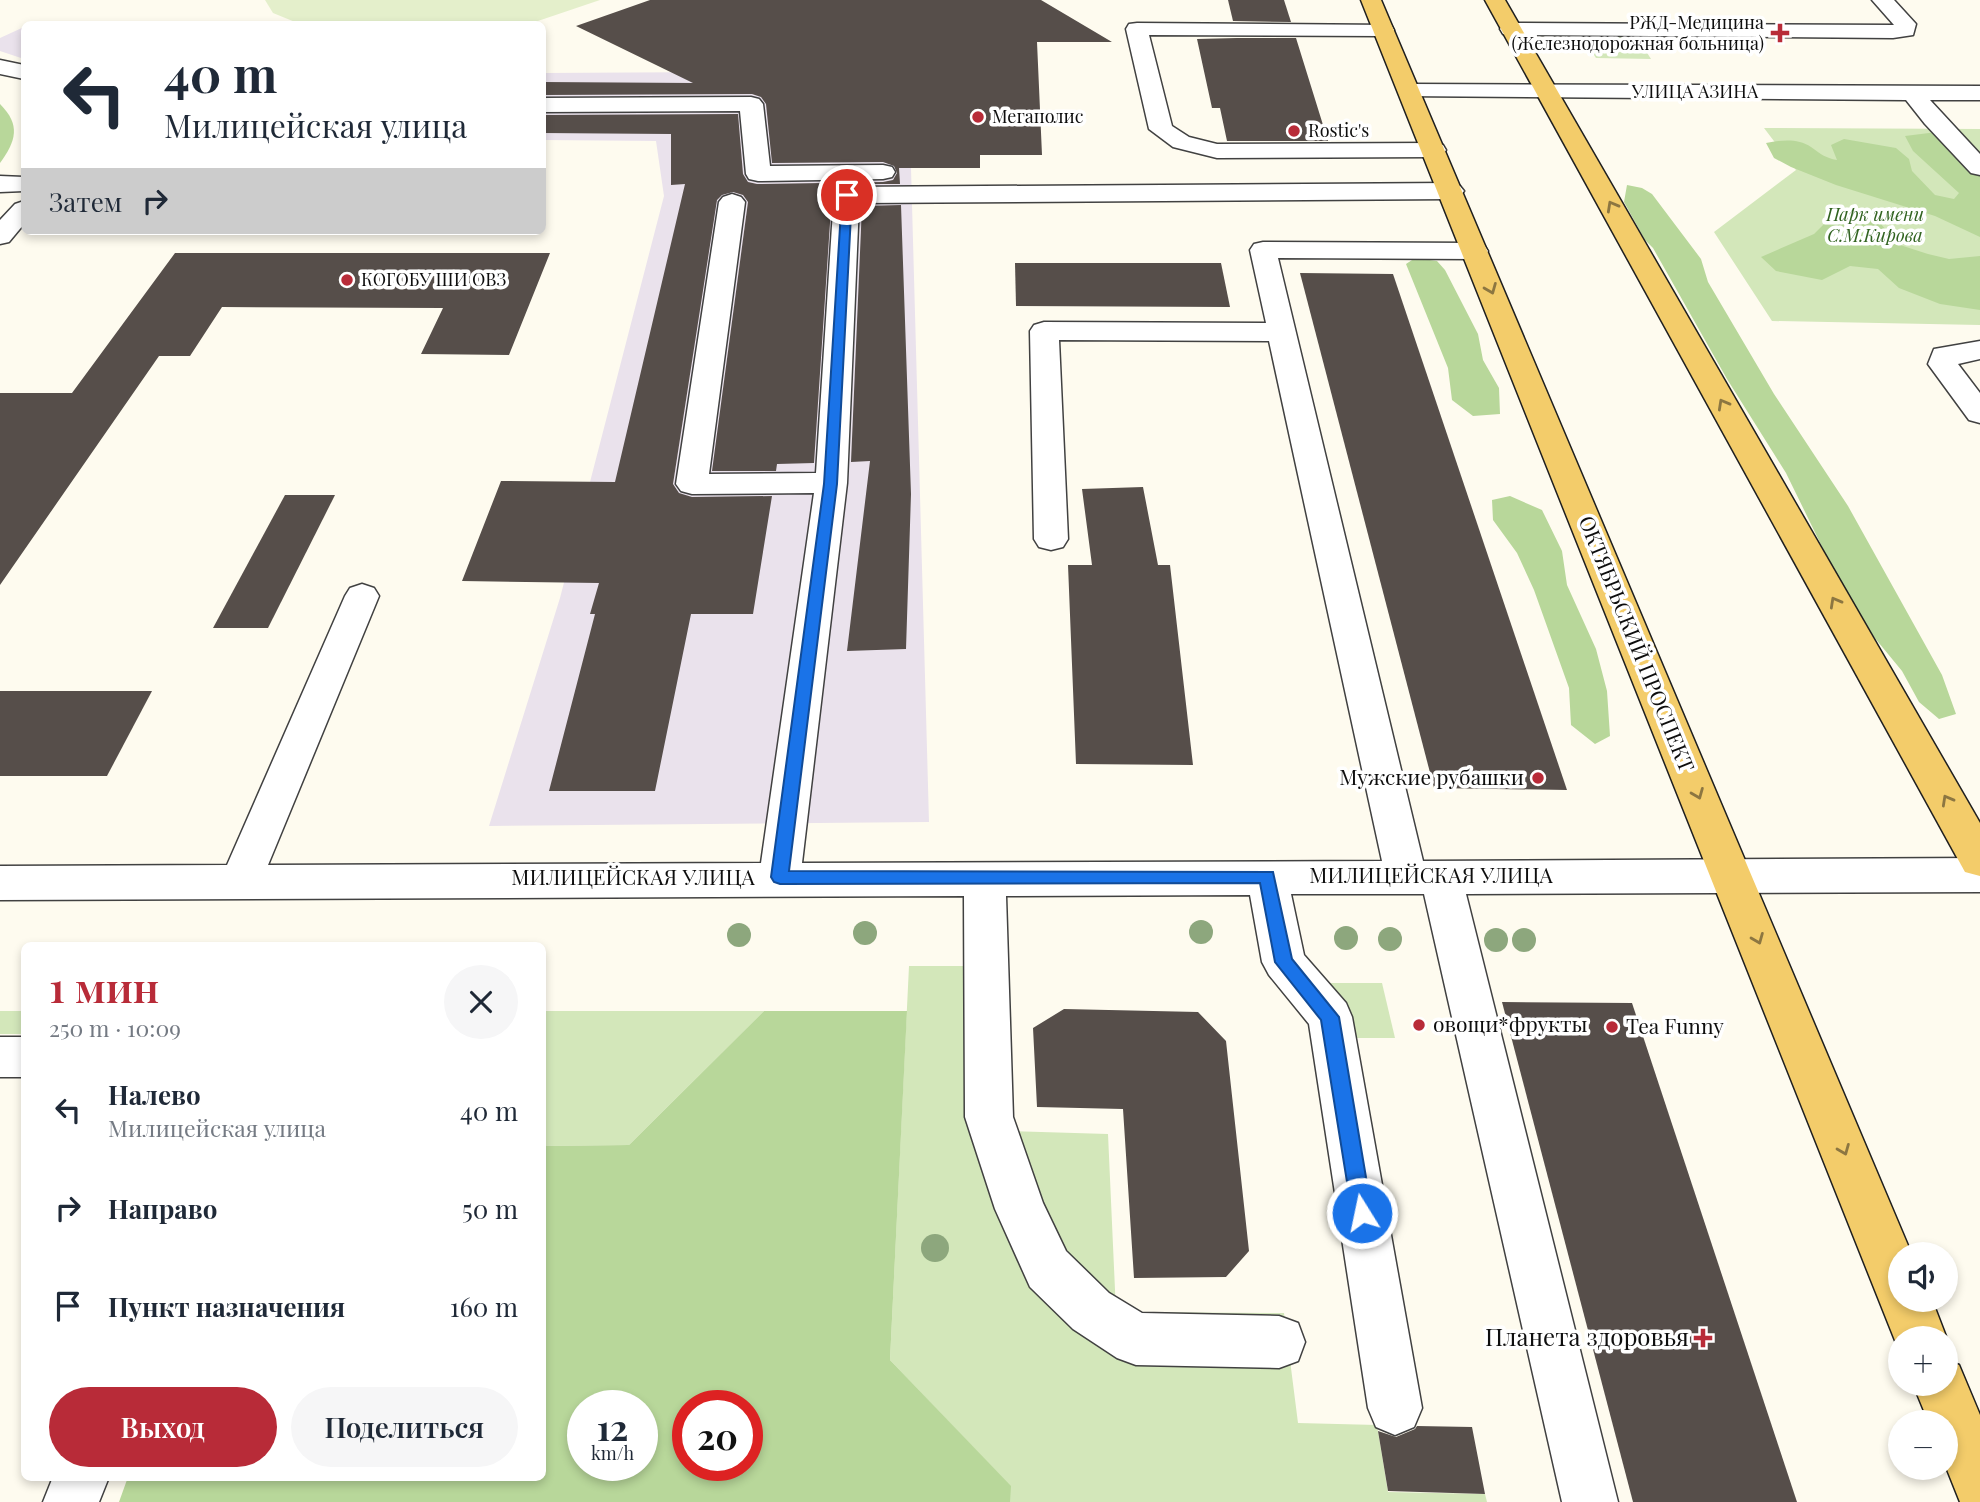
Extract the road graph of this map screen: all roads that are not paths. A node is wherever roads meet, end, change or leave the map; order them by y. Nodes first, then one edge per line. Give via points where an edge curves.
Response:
1 (1371, 0) edge
2 (1495, 0) edge
3 (1882, 0) edge
4 (1671, 10) dead end
5 (1511, 29) junction
6 (1383, 30) junction
7 (1686, 30) junction
8 (0, 67) edge
9 (21, 71) edge
10 (1410, 91) junction
11 (1547, 92) junction
12 (1913, 93) junction
13 (1980, 93) edge
14 (546, 105) edge
15 (1434, 150) junction
16 (1980, 168) edge
17 (0, 184) edge
18 (21, 184) edge
19 (1451, 191) junction
20 (952, 193) junction
21 (732, 202) dead end
22 (21, 212) edge
23 (0, 236) edge
24 (1475, 251) junction
25 (1282, 332) junction
26 (1980, 350) edge
27 (1980, 414) edge
28 (831, 484) junction
29 (1051, 539) dead end
30 (362, 596) dead end
31 (1980, 860) edge
32 (1980, 874) edge
33 (1423, 876) junction
34 (1732, 876) junction
35 (780, 877) junction
36 (985, 877) junction
37 (1267, 877) junction
38 (241, 881) junction
39 (0, 883) edge
40 (0, 1057) edge
41 (21, 1057) edge
42 (1888, 1259) edge
43 (1279, 1342) dead end
44 (1945, 1396) edge
45 (1395, 1408) dead end
46 (79, 1481) edge
47 (1980, 1482) edge
48 (71, 1502) edge
49 (1590, 1502) edge

1 - 6 main road, ОКТЯБРЬСКИЙ ПРОСПЕКТ
2 - 5 main road
3 - 7 street via 1905,24 1905,30
4 - 7 street
5 - 7 street
5 - 11 main road
6 - 10 main road, ОКТЯБРЬСКИЙ ПРОСПЕКТ
6 - 15 street via 1195,20 1137,29 1161,129 1181,142 1217,151
8 - 9 street
10 - 11 street, УЛИЦА АЗИНА
10 - 15 main road, ОКТЯБРЬСКИЙ ПРОСПЕКТ
11 - 12 street, УЛИЦА АЗИНА
31 -> 11 main road
12 - 13 street, УЛИЦА АЗИНА
12 - 16 street
14 - 20 street via 751,104 758,174 892,172
15 - 19 main road, ОКТЯБРЬСКИЙ ПРОСПЕКТ
17 - 18 street
19 - 20 street
19 - 24 main road, ОКТЯБРЬСКИЙ ПРОСПЕКТ
20 - 28 street via 847,195
21 - 28 street via 692,484
22 - 23 street
24 - 25 street via 1262,250
24 -> 34 main road, ОКТЯБРЬСКИЙ ПРОСПЕКТ
25 - 29 street via 1044,331
25 - 33 street
26 - 27 street via 1944,355 1942,364
28 - 35 street
30 - 38 street
32 - 34 street, МИЛИЦЕЙСКАЯ УЛИЦА
33 - 34 street, МИЛИЦЕЙСКАЯ УЛИЦА
33 - 37 street, МИЛИЦЕЙСКАЯ УЛИЦА
33 - 49 street
34 -> 42 main road, ОКТЯБРЬСКИЙ ПРОСПЕКТ
35 - 36 street, МИЛИЦЕЙСКАЯ УЛИЦА
35 - 38 street, МИЛИЦЕЙСКАЯ УЛИЦА
36 - 37 street, МИЛИЦЕЙСКАЯ УЛИЦА
36 - 43 street via 989,1117 1020,1209 1048,1269 1091,1311 1136,1339
37 - 45 street via 1284,962 1330,1017
38 - 39 street, МИЛИЦЕЙСКАЯ УЛИЦА
40 - 41 street
44 - 47 main road
46 - 48 street

